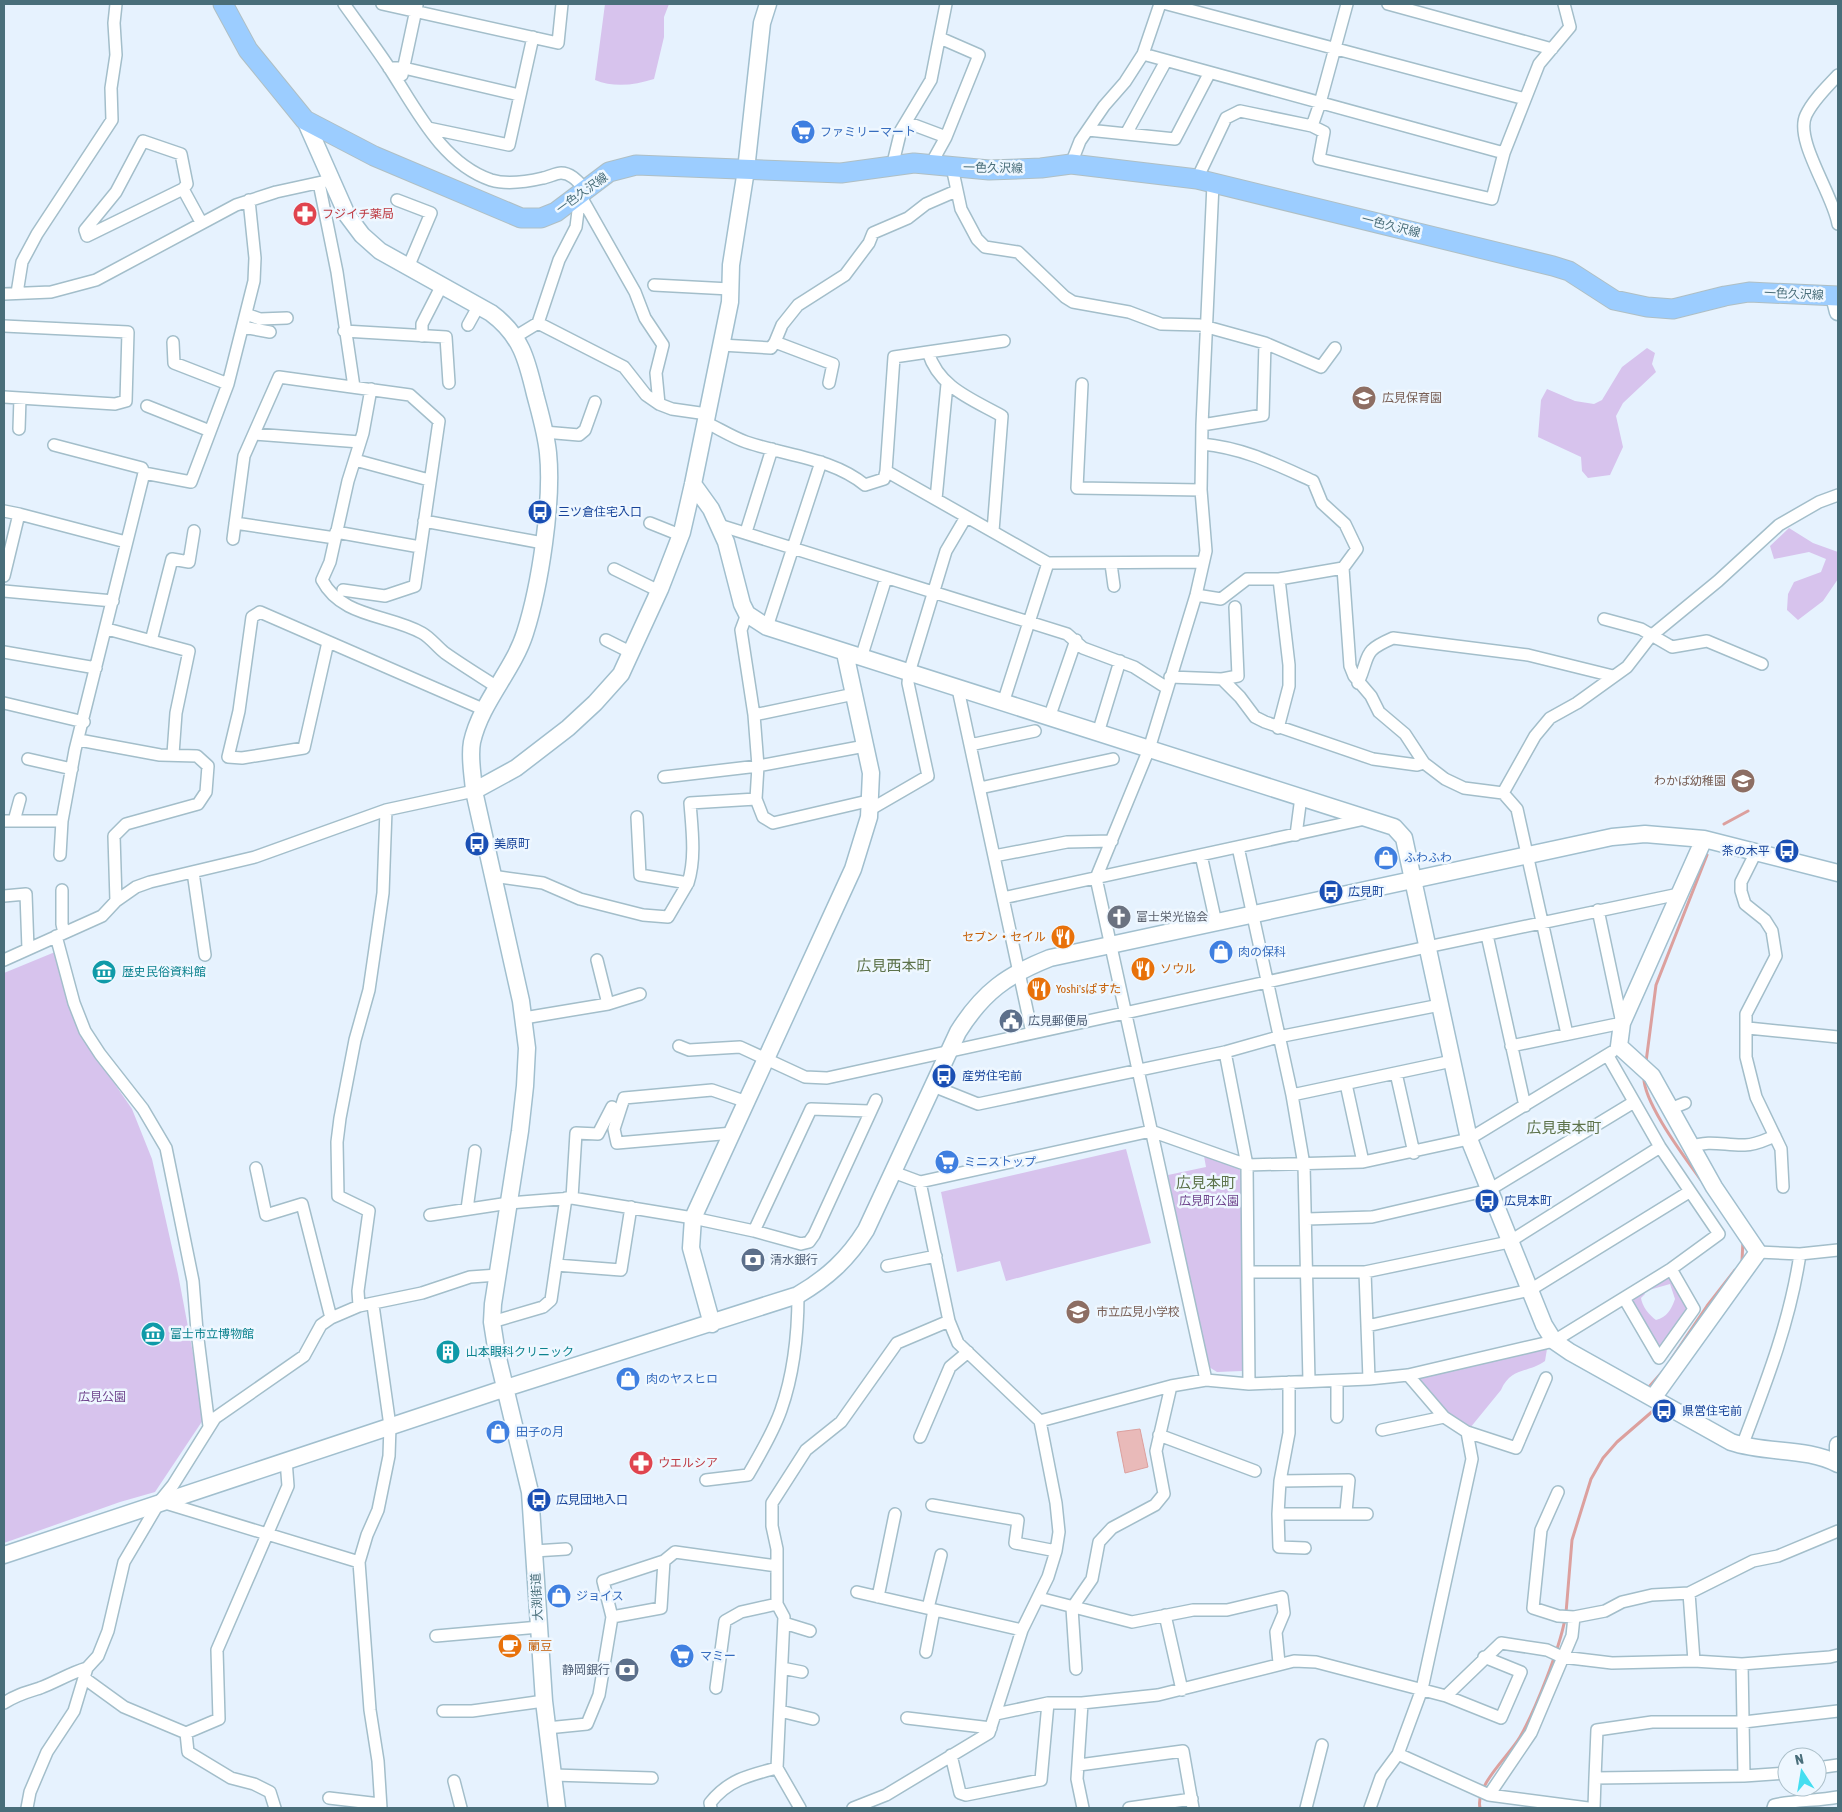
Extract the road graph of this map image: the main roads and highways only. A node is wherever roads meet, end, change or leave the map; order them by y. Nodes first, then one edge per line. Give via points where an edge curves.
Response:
1 (223, 4) edge
2 (1837, 301) edge

1 - 2 main road, 一色久沢線 via 248,50 305,120 374,156 521,218 541,218 556,212 609,172 636,165 853,173 914,163 989,170 1071,164 1205,182 1302,204 1552,266 1569,272 1614,300 1648,307 1673,309 1749,292

